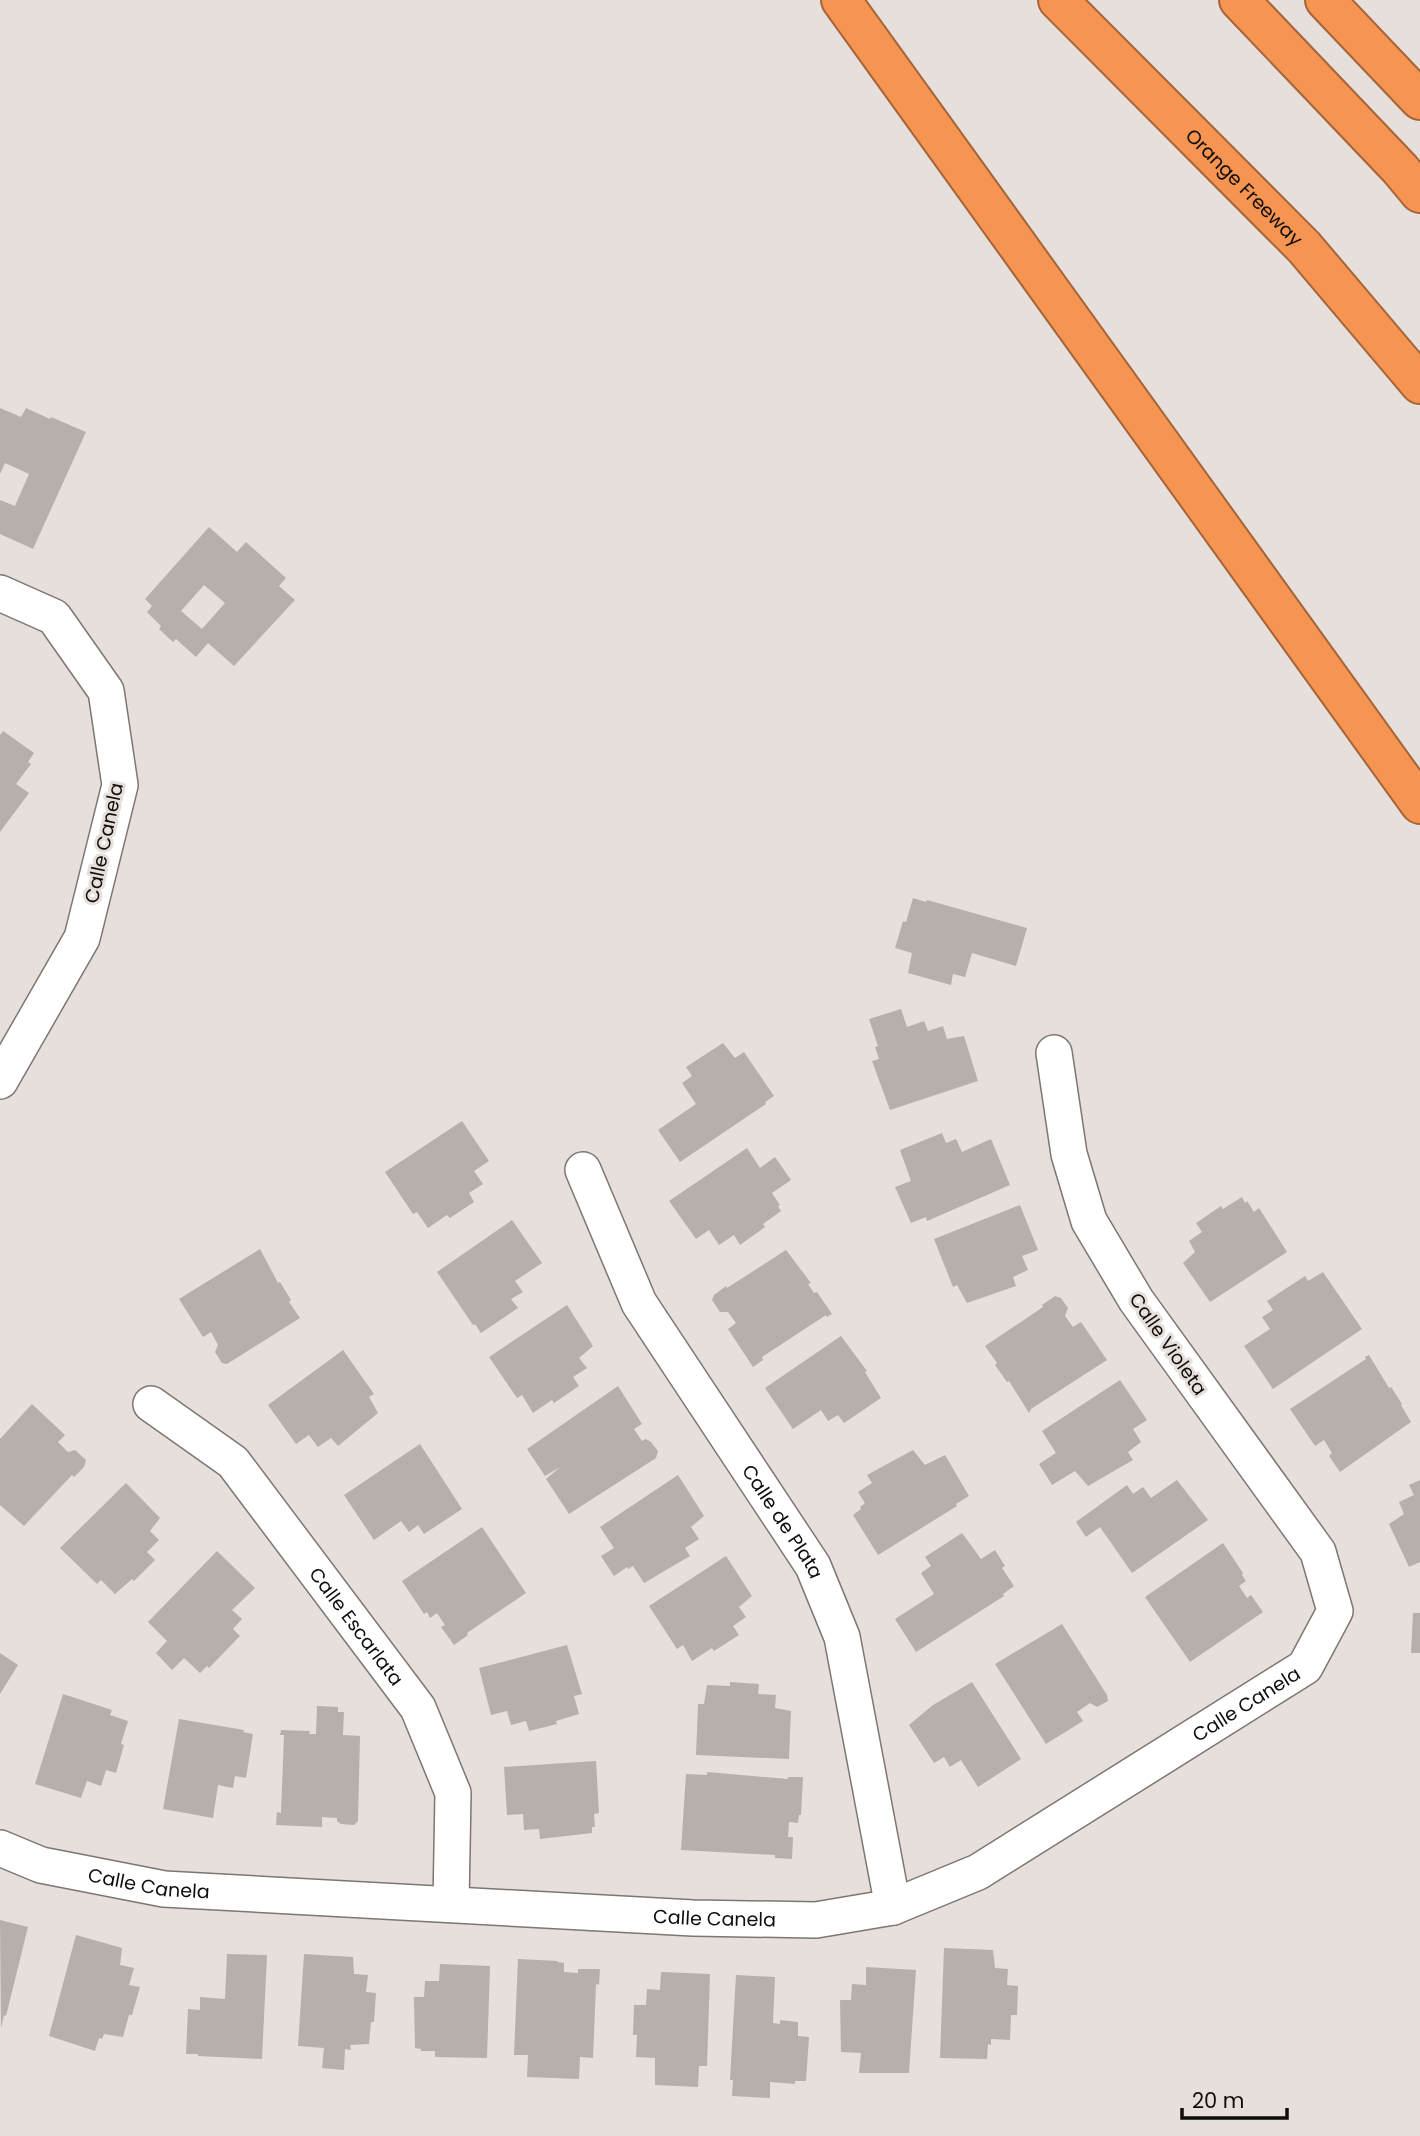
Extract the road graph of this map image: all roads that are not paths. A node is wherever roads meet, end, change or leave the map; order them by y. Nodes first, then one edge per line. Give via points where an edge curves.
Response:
1 (841, 0) edge
2 (1058, 0) edge
3 (1240, 0) edge
4 (1325, 0) edge
5 (1420, 100) edge
6 (1420, 192) edge
7 (1420, 384) edge
8 (0, 593) edge
9 (1420, 804) edge
10 (1054, 1053) dead end
11 (0, 1082) edge
12 (583, 1170) dead end
13 (151, 1404) dead end
14 (1335, 1611) joint
15 (0, 1848) edge
16 (451, 1904) junction
17 (893, 1907) junction

1 - 9 highway
2 - 7 highway, Orange Freeway via 1304,247
3 - 6 highway
4 - 5 highway
8 - 11 street, Calle Canela via 54,617 106,691 120,785 82,937
10 - 14 street, Calle Violeta via 1069,1154 1089,1221 1136,1300 1318,1552
12 - 17 street, Calle de Plata via 639,1303 813,1566 842,1637
13 - 16 street, Calle Escarlata via 233,1462 418,1708 453,1793
14 - 17 street, Calle Canela via 1305,1667 978,1872
15 - 16 street, Calle Canela via 41,1865 164,1889
16 - 17 street, Calle Canela via 816,1920

